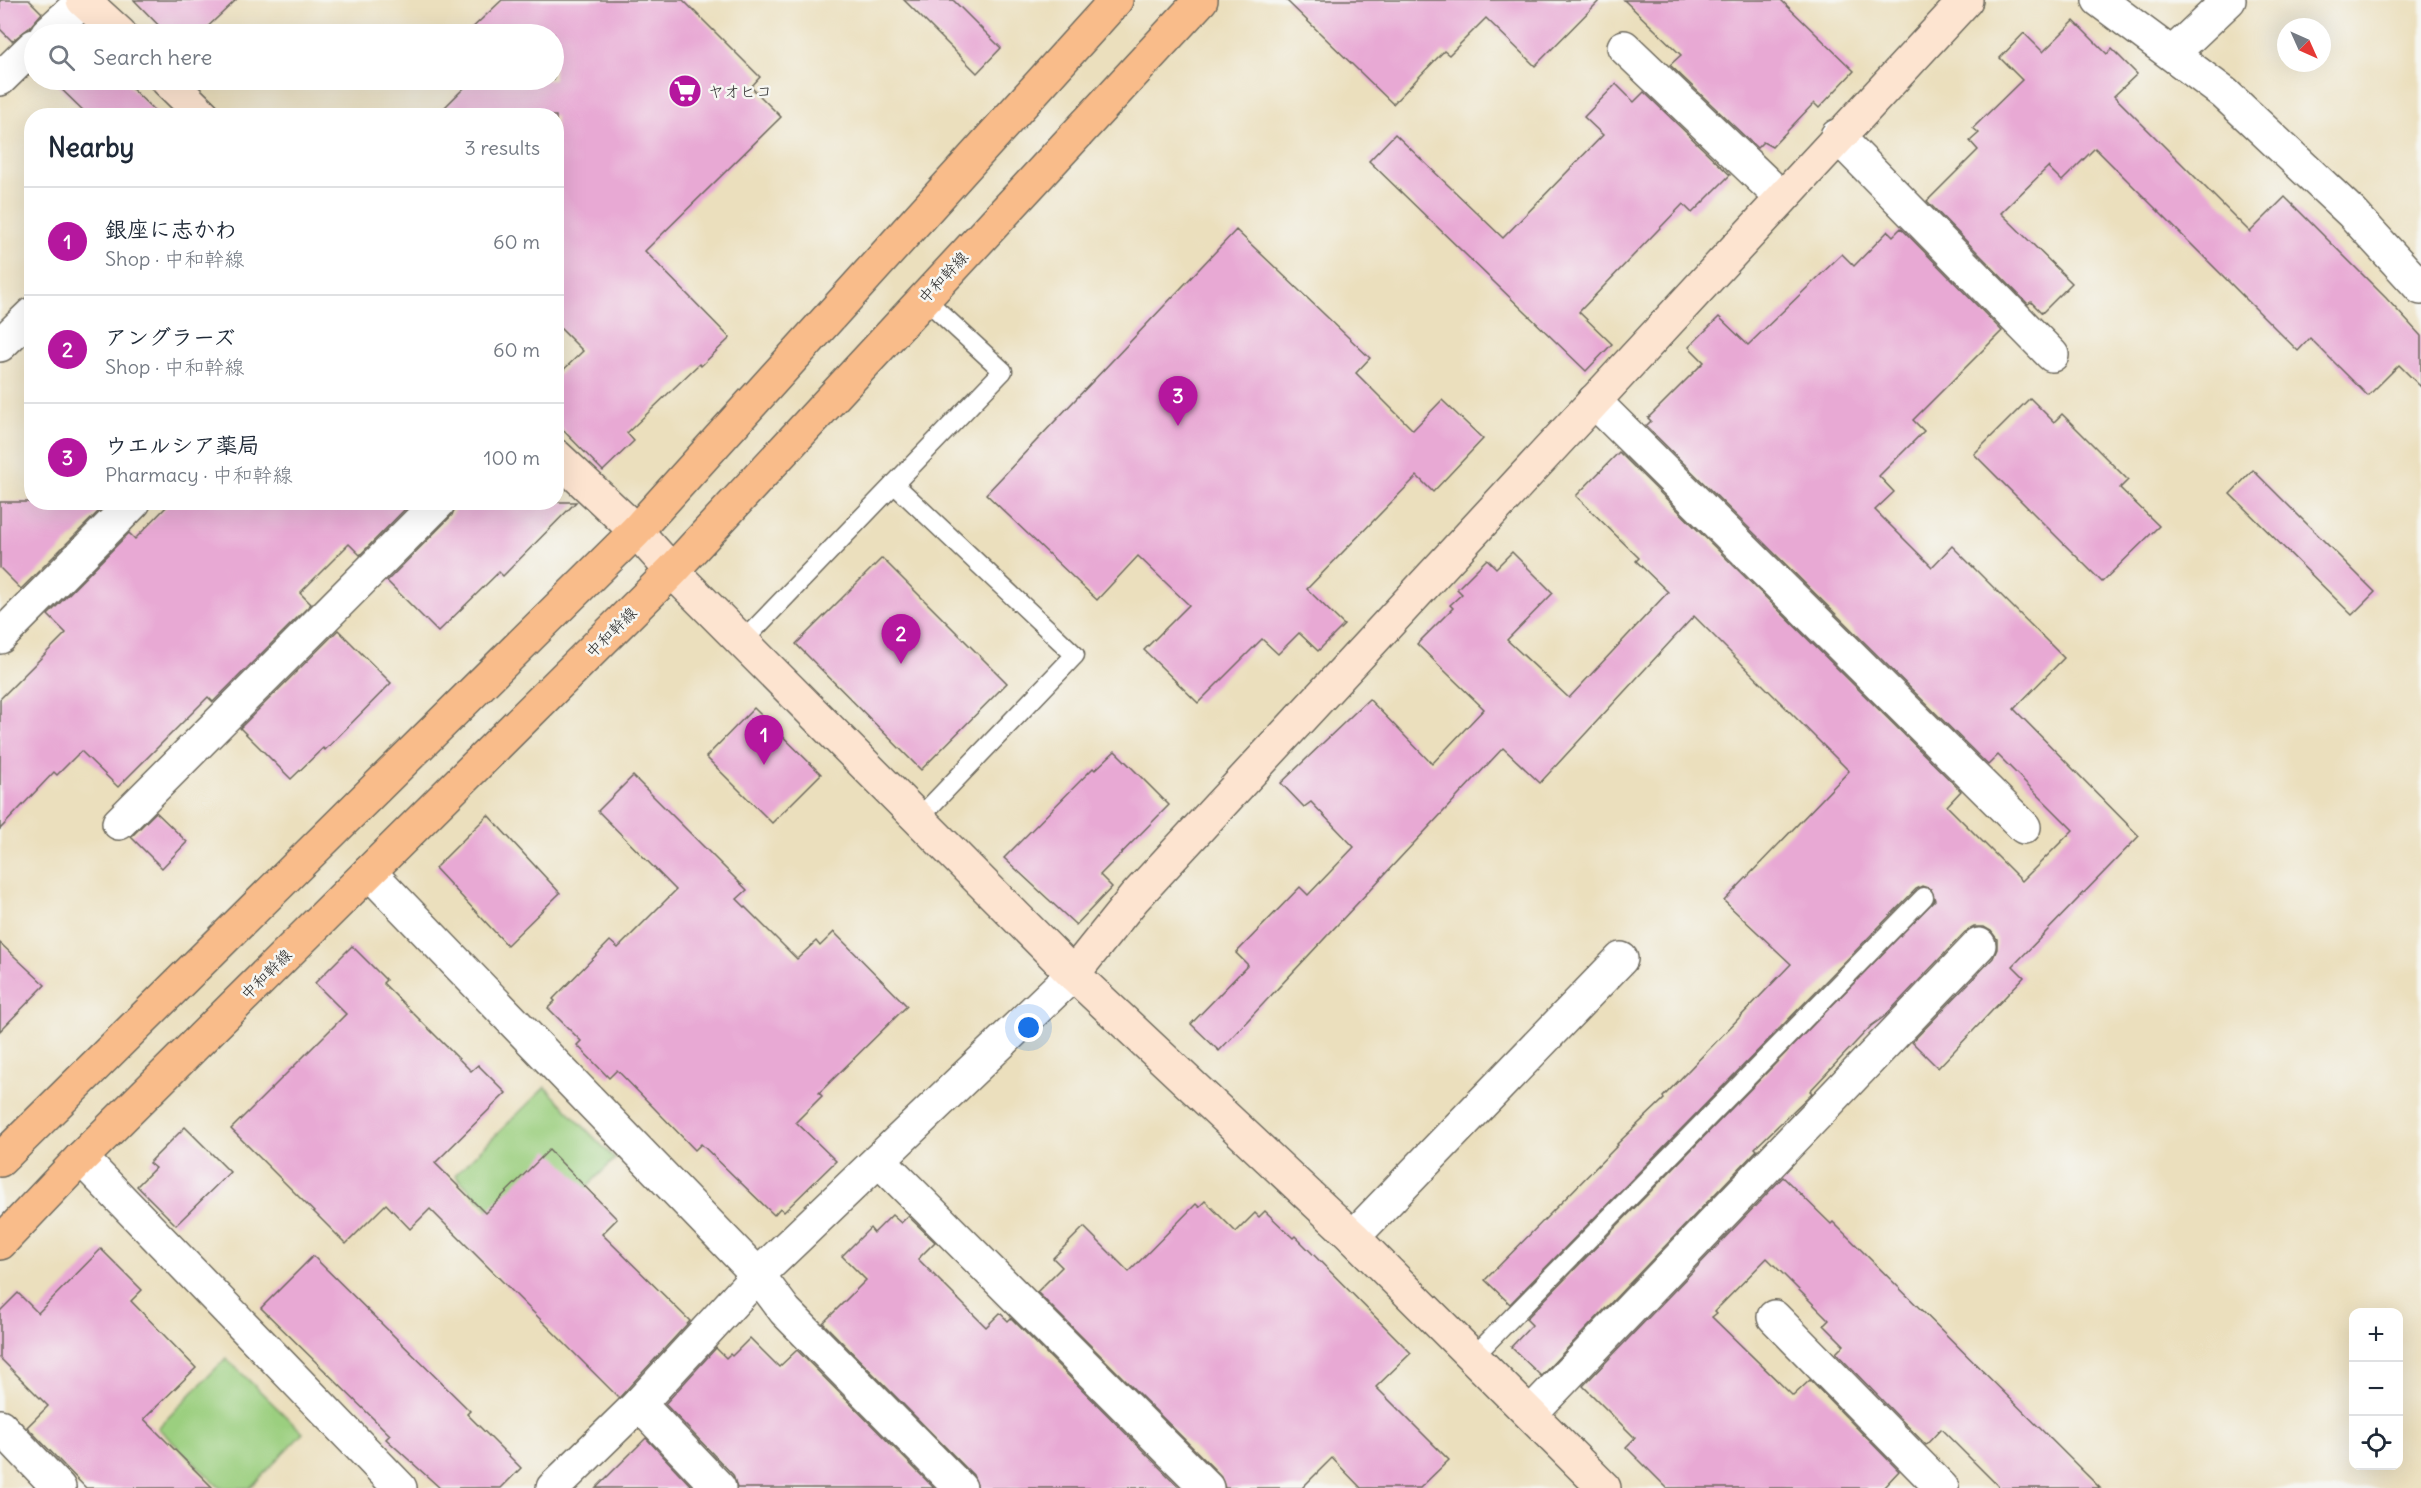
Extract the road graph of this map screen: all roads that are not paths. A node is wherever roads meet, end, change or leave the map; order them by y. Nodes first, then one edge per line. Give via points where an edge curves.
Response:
1 (84, 0) edge
2 (1116, 0) edge
3 (1201, 0) edge
4 (1965, 0) edge
5 (2098, 0) edge
6 (2229, 0) edge
7 (58, 24) edge
8 (109, 24) edge
9 (1624, 48) dead end
10 (2173, 53) junction
11 (24, 56) edge
12 (0, 79) edge
13 (177, 90) edge
14 (196, 108) edge
15 (1837, 136) junction
16 (1781, 196) junction
17 (2421, 288) edge
18 (924, 298) junction
19 (24, 322) edge
20 (0, 345) edge
21 (2052, 355) dead end
22 (1594, 401) junction
23 (564, 464) edge
24 (894, 484) junction
25 (126, 510) edge
26 (431, 510) edge
27 (636, 531) junction
28 (672, 571) junction
29 (0, 637) edge
30 (742, 642) junction
31 (918, 819) junction
32 (119, 823) dead end
33 (2024, 827) dead end
34 (369, 872) junction
35 (1924, 897) dead end
36 (1979, 945) dead end
37 (1621, 959) dead end
38 (1073, 974) junction
39 (81, 1158) junction
40 (0, 1160) edge
41 (880, 1161) junction
42 (1353, 1237) junction
43 (0, 1243) edge
44 (758, 1275) junction
45 (1774, 1317) dead end
46 (1474, 1356) junction
47 (639, 1404) junction
48 (1531, 1413) junction
49 (0, 1426) edge
50 (59, 1488) edge
51 (400, 1488) edge
52 (553, 1488) edge
53 (719, 1488) edge
54 (960, 1488) edge
55 (1207, 1488) edge
56 (1604, 1488) edge
57 (1942, 1488) edge

1 - 7 street
1 - 8 street
2 - 27 main road
3 - 18 main road, 中和幹線
4 - 15 street
5 - 10 street
6 - 10 street
9 - 16 street
10 - 17 street via 2223,93 2343,205
11 - 12 street
13 - 14 street
15 - 16 street
15 - 21 street
16 - 22 street
18 - 24 lane via 1003,372
18 - 28 main road, 中和幹線
19 - 20 street
22 - 33 street
22 - 38 street via 1134,898
23 - 27 street
24 - 30 lane
24 - 31 lane via 1075,655
25 - 29 street
26 - 32 street
27 - 28 street
27 - 40 main road
28 - 30 street
28 - 34 main road, 中和幹線
30 - 31 street
31 - 38 street
34 - 39 main road, 中和幹線
34 - 44 street
35 - 46 lane
36 - 48 street
37 - 42 street
38 - 41 street
38 - 42 street
39 - 43 main road, 中和幹線
39 - 51 street
41 - 44 street
41 - 55 street
42 - 46 street
44 - 47 street
44 - 54 street via 784,1311
45 - 57 street
46 - 48 street
47 - 52 street
47 - 53 street
48 - 56 street
49 - 50 street

